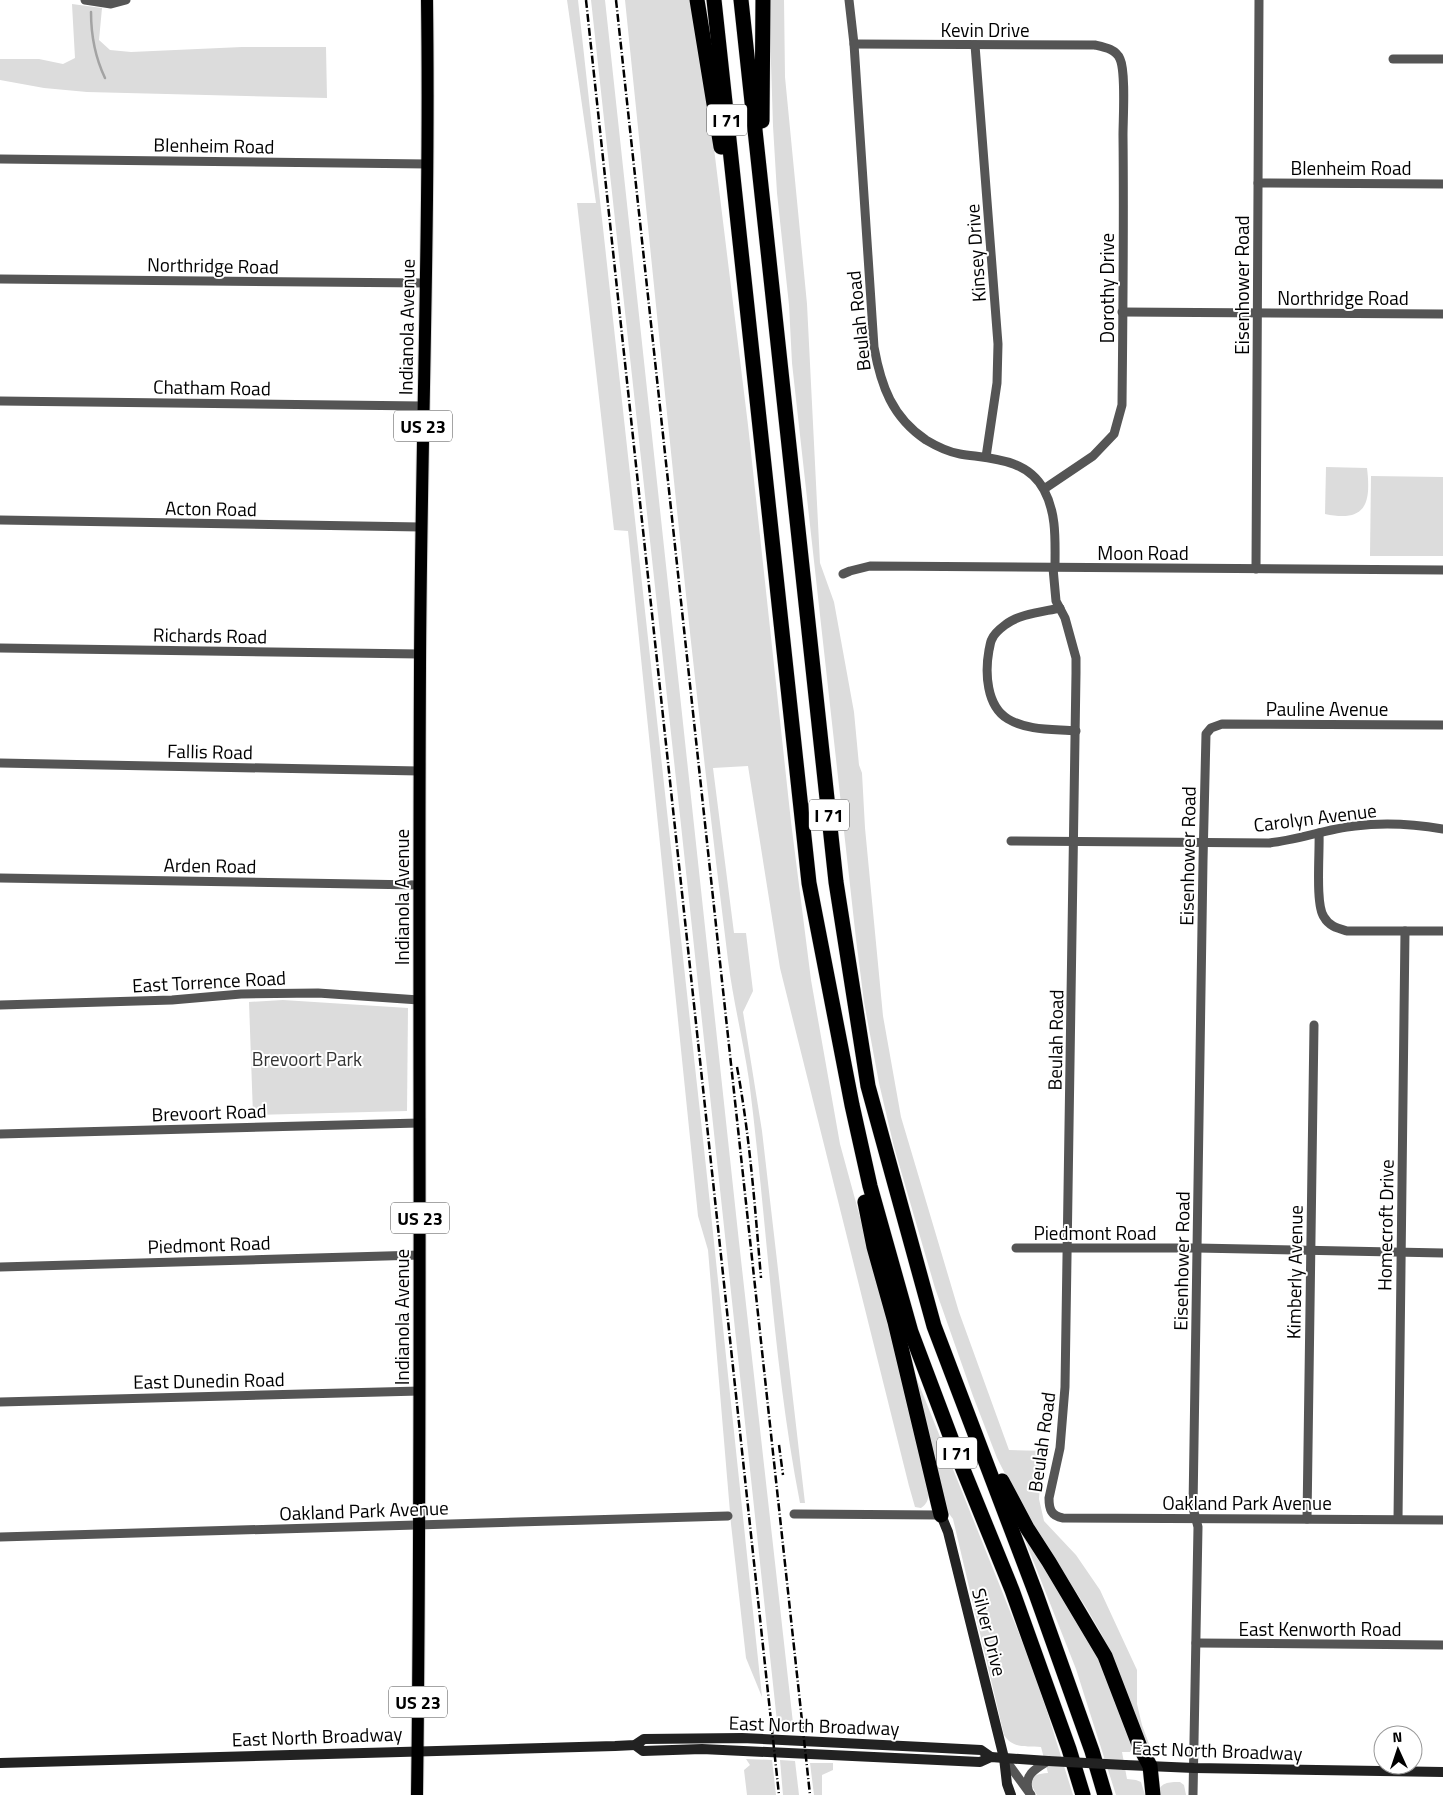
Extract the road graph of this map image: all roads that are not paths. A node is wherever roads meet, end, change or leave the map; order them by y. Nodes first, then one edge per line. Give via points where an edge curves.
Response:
1 (85, 0) edge
2 (126, 0) edge
3 (427, 0) edge
4 (697, 0) edge
5 (714, 0) edge
6 (741, 0) edge
7 (763, 0) edge
8 (849, 0) edge
9 (1259, 0) edge
10 (99, 1) edge
11 (854, 44) junction
12 (975, 45) junction
13 (1115, 52) joint
14 (1393, 59) dead end
15 (1443, 59) edge
16 (0, 160) edge
17 (428, 164) junction
18 (1258, 183) junction
19 (1443, 184) edge
20 (762, 200) junction
21 (740, 240) junction
22 (0, 279) edge
23 (426, 283) junction
24 (1122, 312) junction
25 (1257, 313) junction
26 (1443, 314) edge
27 (0, 401) edge
28 (423, 406) junction
29 (986, 457) junction
30 (1044, 489) junction
31 (0, 520) edge
32 (421, 527) junction
33 (1054, 568) junction
34 (1256, 569) junction
35 (1443, 570) edge
36 (843, 574) dead end
37 (1060, 608) junction
38 (0, 648) edge
39 (420, 654) junction
40 (1443, 725) edge
41 (1212, 728) joint
42 (1076, 731) junction
43 (0, 763) edge
44 (420, 771) junction
45 (1443, 829) edge
46 (1319, 833) junction
47 (1012, 841) dead end
48 (1074, 842) junction
49 (1203, 842) junction
50 (0, 878) edge
51 (419, 885) junction
52 (1405, 931) junction
53 (1443, 931) edge
54 (419, 1000) junction
55 (0, 1005) edge
56 (1314, 1025) dead end
57 (852, 1104) junction
58 (419, 1122) junction
59 (0, 1134) edge
60 (1016, 1248) dead end
61 (1068, 1248) junction
62 (1197, 1248) junction
63 (1311, 1250) junction
64 (1400, 1253) junction
65 (1443, 1253) edge
66 (420, 1255) junction
67 (0, 1267) edge
68 (420, 1391) junction
69 (0, 1402) edge
70 (968, 1415) junction
71 (794, 1514) dead end
72 (1052, 1514) joint
73 (941, 1515) junction
74 (728, 1516) dead end
75 (1196, 1518) junction
76 (1307, 1519) junction
77 (1398, 1520) junction
78 (1443, 1520) edge
79 (420, 1524) junction
80 (0, 1536) edge
81 (1196, 1644) junction
82 (1443, 1645) edge
83 (418, 1751) junction
84 (1004, 1758) junction
85 (1048, 1761) junction
86 (0, 1763) edge
87 (1096, 1764) junction
88 (1150, 1766) junction
89 (1194, 1768) junction
90 (1443, 1772) edge
91 (1030, 1794) edge
92 (418, 1795) edge
93 (1011, 1795) edge
94 (1082, 1795) edge
95 (1105, 1795) edge
96 (1153, 1795) edge
97 (1193, 1795) edge

1 - 10 street
2 - 10 street via 111,4
3 - 17 main road, Indianola Avenue / US 23
4 - 21 highway
5 - 21 highway, I 71
6 - 20 highway, I 71
7 - 20 highway
8 - 11 street, Beulah Road
9 - 18 street, Eisenhower Road
11 - 12 street, Kevin Drive
11 - 29 street, Beulah Road via 874,347 881,380 902,420 914,432 942,449
12 - 13 street, Kevin Drive via 1095,45
12 - 29 street, Kinsey Drive via 998,344
13 - 24 street, Dorothy Drive via 1123,75
14 - 15 street
16 - 17 street, Blenheim Road
17 - 23 main road, Indianola Avenue / US 23
18 - 19 street, Blenheim Road
18 - 25 street, Eisenhower Road
20 - 70 highway, I 71 via 836,882 868,1086 934,1326
21 - 57 highway, I 71 via 809,883
22 - 23 street, Northridge Road
23 - 28 main road, Indianola Avenue / US 23
24 - 25 street, Northridge Road
24 - 30 street, Dorothy Drive via 1122,405 1114,434 1093,456
25 - 26 street, Northridge Road
25 - 34 street, Eisenhower Road
27 - 28 street, Chatham Road
28 - 32 main road, Indianola Avenue / US 23
29 - 30 street, Beulah Road via 1018,466 1032,475
30 - 33 street, Beulah Road via 1054,524
31 - 32 street, Acton Road
32 - 39 main road, Indianola Avenue / US 23
33 - 34 street, Moon Road
33 - 36 street, Moon Road via 870,566
33 - 37 street, Beulah Road via 1056,601
34 - 35 street, Moon Road
37 - 42 street, Beulah Road via 1076,658
37 - 42 street via 1005,624 992,638 986,665 989,692 995,707 1007,719 1029,726
38 - 39 street, Richards Road
39 - 44 main road, Indianola Avenue / US 23
40 - 41 street, Pauline Avenue via 1234,724
41 - 49 street, Eisenhower Road via 1206,734 1205,742
42 - 48 street, Beulah Road
43 - 44 street, Fallis Road
44 - 51 main road, Indianola Avenue / US 23
45 - 46 street, Carolyn Avenue via 1381,824 1356,825
46 - 49 street, Carolyn Avenue via 1269,843
46 - 52 street via 1319,903 1323,917 1333,927 1346,931
47 - 48 street, Carolyn Avenue
48 - 49 street, Carolyn Avenue
48 - 61 street, Beulah Road
49 - 62 street, Eisenhower Road
50 - 51 street, Arden Road
51 - 54 main road, Indianola Avenue / US 23
52 - 53 street
52 - 64 street, Homecroft Drive
54 - 55 street, East Torrence Road via 318,993
54 - 58 main road, Indianola Avenue / US 23
56 - 63 street, Kimberly Avenue
57 - 73 highway via 853,1141 874,1247
57 - 94 highway, I 71 via 870,1186 911,1332 1012,1590 1069,1749
58 - 59 street, Brevoort Road
58 - 66 main road, Indianola Avenue / US 23
60 - 61 street, Piedmont Road
61 - 62 street, Piedmont Road
61 - 72 street, Beulah Road via 1066,1387 1060,1448 1049,1498
62 - 63 street, Piedmont Road
62 - 75 street, Eisenhower Road via 1193,1508
63 - 64 street, Piedmont Road
63 - 76 street, Kimberly Avenue
64 - 65 street, Piedmont Road
64 - 77 street, Homecroft Drive
66 - 67 street, Piedmont Road
66 - 68 main road, Indianola Avenue / US 23
68 - 69 street, East Dunedin Road
68 - 79 main road, Indianola Avenue / US 23
70 - 87 highway, I 71
70 - 88 highway via 1027,1528 1105,1656
71 - 73 street
72 - 75 street, Oakland Park Avenue via 1063,1518
73 - 84 main road, Silver Drive via 948,1532
74 - 79 street, Oakland Park Avenue
75 - 76 street, Oakland Park Avenue
75 - 81 street, Eisenhower Road
76 - 77 street, Oakland Park Avenue
77 - 78 street, Oakland Park Avenue
79 - 80 street, Oakland Park Avenue
79 - 83 main road, Indianola Avenue / US 23
81 - 82 street, East Kenworth Road
81 - 89 street, Eisenhower Road
83 - 84 main road, East North Broadway via 635,1745 643,1750 702,1749 980,1762 991,1757
83 - 86 main road, East North Broadway
83 - 92 main road, Indianola Avenue / US 23
84 - 85 main road, East North Broadway
84 - 91 street, Silver Drive
84 - 93 main road, Silver Drive
85 - 87 main road, East North Broadway, bridge
85 - 91 street, Silver Drive via 1031,1772 1027,1779
87 - 88 main road, East North Broadway, bridge
87 - 95 highway, I 71
88 - 89 main road, East North Broadway
88 - 96 highway
89 - 90 main road, East North Broadway
89 - 97 street, Eisenhower Road

